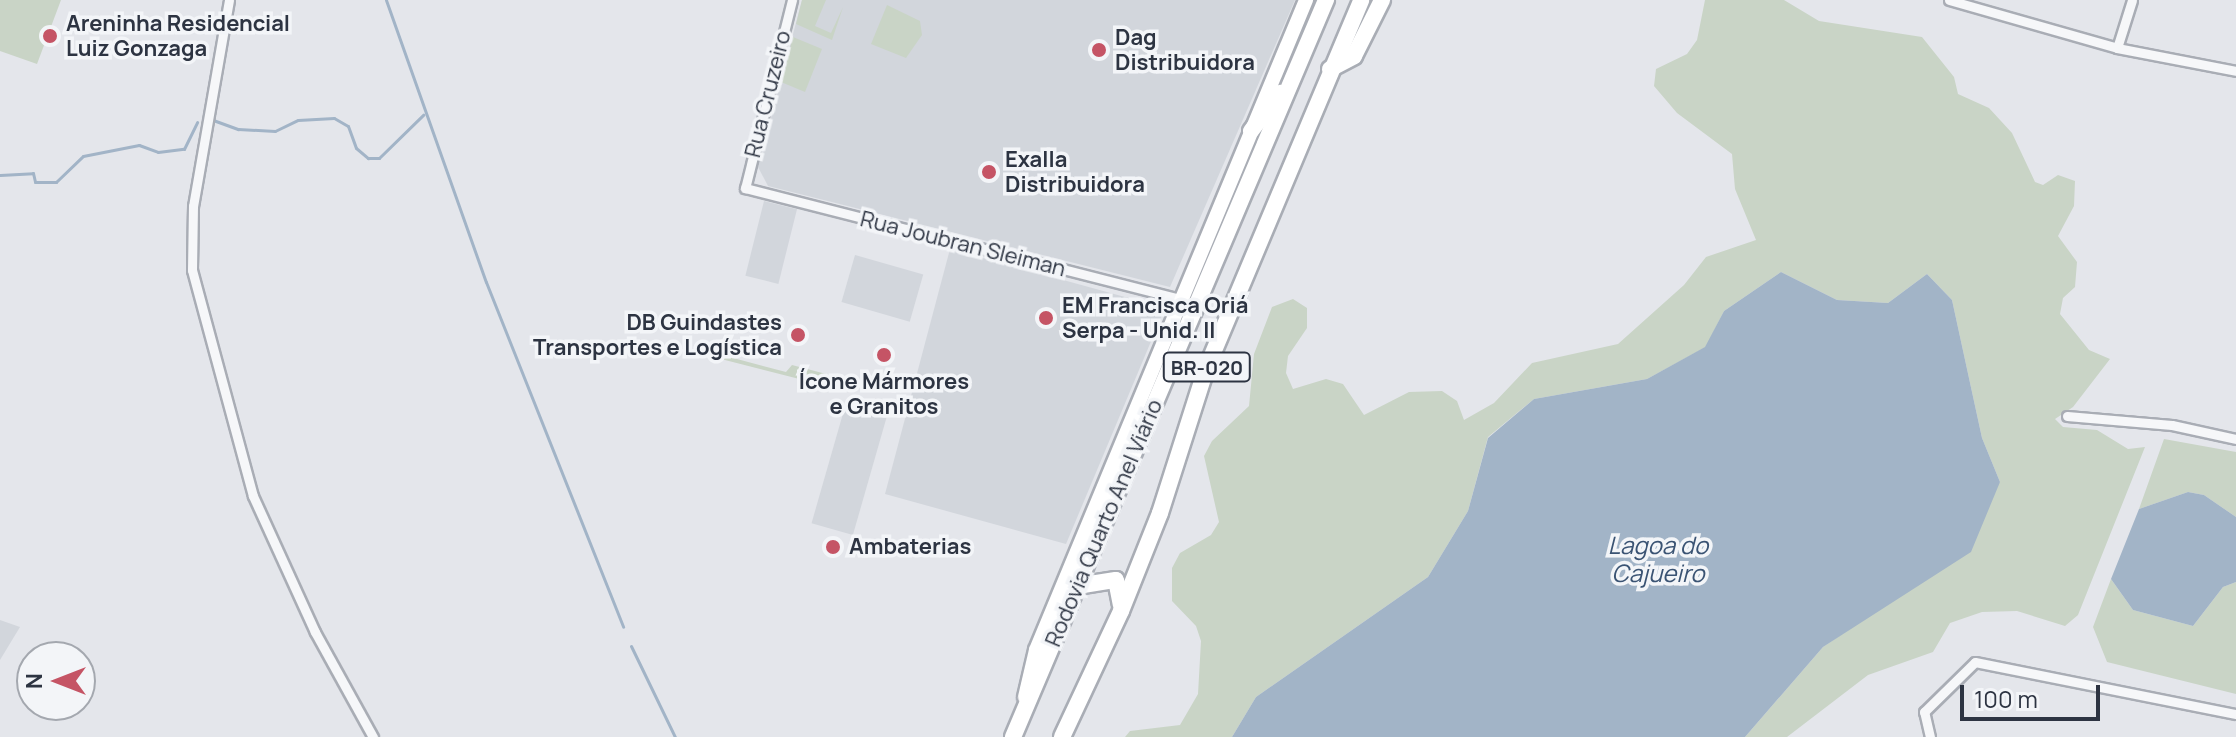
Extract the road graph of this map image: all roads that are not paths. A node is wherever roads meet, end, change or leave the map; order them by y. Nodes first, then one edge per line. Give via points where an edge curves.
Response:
1 (229, 0) edge
2 (792, 0) edge
3 (1306, 0) edge
4 (1326, 0) edge
5 (1361, 0) edge
6 (1382, 0) edge
7 (1949, 0) edge
8 (2132, 0) edge
9 (2117, 48) junction
10 (1297, 69) junction
11 (1330, 69) junction
12 (2236, 71) edge
13 (1251, 131) junction
14 (745, 188) joint
15 (1182, 299) junction
16 (2067, 416) dead end
17 (2236, 439) edge
18 (1077, 586) junction
19 (1121, 611) junction
20 (2236, 714) edge
21 (1020, 721) junction
22 (373, 737) edge
23 (1013, 737) edge
24 (1062, 737) edge
25 (1930, 737) edge

1 - 22 street via 193,206 192,270 249,486 315,632
2 - 14 street, Rua Cruzeiro
3 - 13 main road, BR-020
4 - 10 highway, Rodovia Quarto Anel Viário / BR-020
5 - 11 highway, Rodovia Quarto Anel Viário / BR-020
6 - 11 highway via 1354,56
7 - 9 street
8 - 9 street
9 - 12 street
10 - 13 highway
10 - 18 highway, Rodovia Quarto Anel Viário / BR-020
11 - 19 highway, Rodovia Quarto Anel Viário / BR-020 via 1205,372 1160,513
13 - 15 main road, BR-020
14 - 15 street, Rua Joubran Sleiman
15 - 21 main road, BR-020 via 1036,650
16 - 17 street via 2172,425
18 - 19 highway via 1116,580 1122,592
18 - 21 highway, Rodovia Quarto Anel Viário / BR-020
19 - 24 highway, Rodovia Quarto Anel Viário / BR-020
20 - 25 street via 1975,662 1923,715
21 - 23 highway, Rodovia Quarto Anel Viário / BR-020

